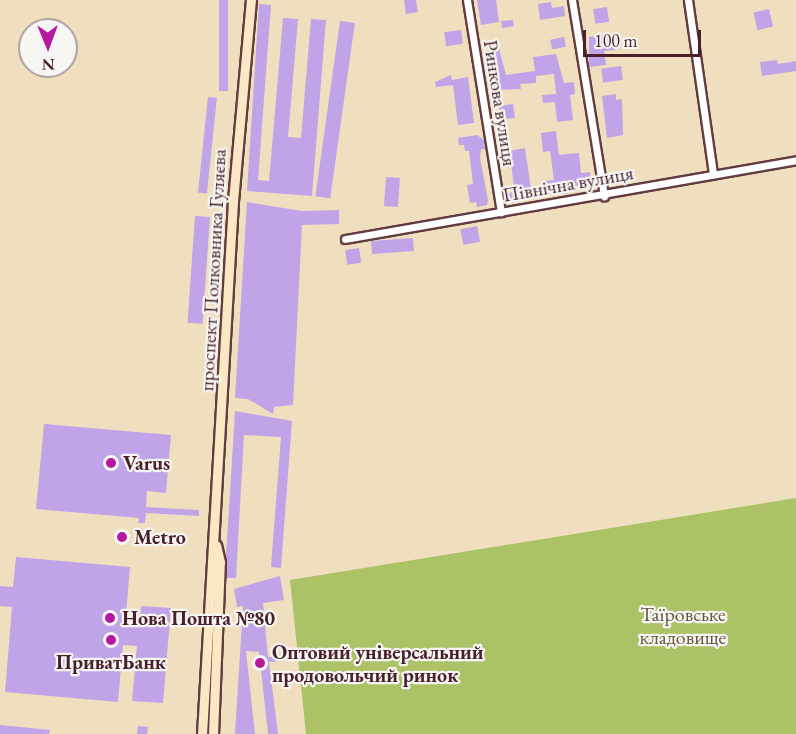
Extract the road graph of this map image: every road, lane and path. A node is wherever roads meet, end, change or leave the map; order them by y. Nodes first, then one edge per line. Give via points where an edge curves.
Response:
1 (251, 0) edge
2 (467, 0) edge
3 (572, 0) edge
4 (688, 0) edge
5 (796, 160) edge
6 (712, 174) junction
7 (604, 196) junction
8 (501, 212) junction
9 (345, 239) dead end
10 (215, 543) junction
11 (202, 734) edge
12 (213, 734) edge

1 - 10 main road, проспект Полковника Гуляєва via 233,201
2 - 8 street, Ринкова вулиця
3 - 7 street
4 - 6 street
5 - 6 street, Північна вулиця
6 - 7 street, Північна вулиця
7 - 8 street, Північна вулиця
8 - 9 street, Північна вулиця
10 - 11 main road, проспект Полковника Гуляєва via 210,561
10 - 12 main road, проспект Полковника Гуляєва via 220,562

